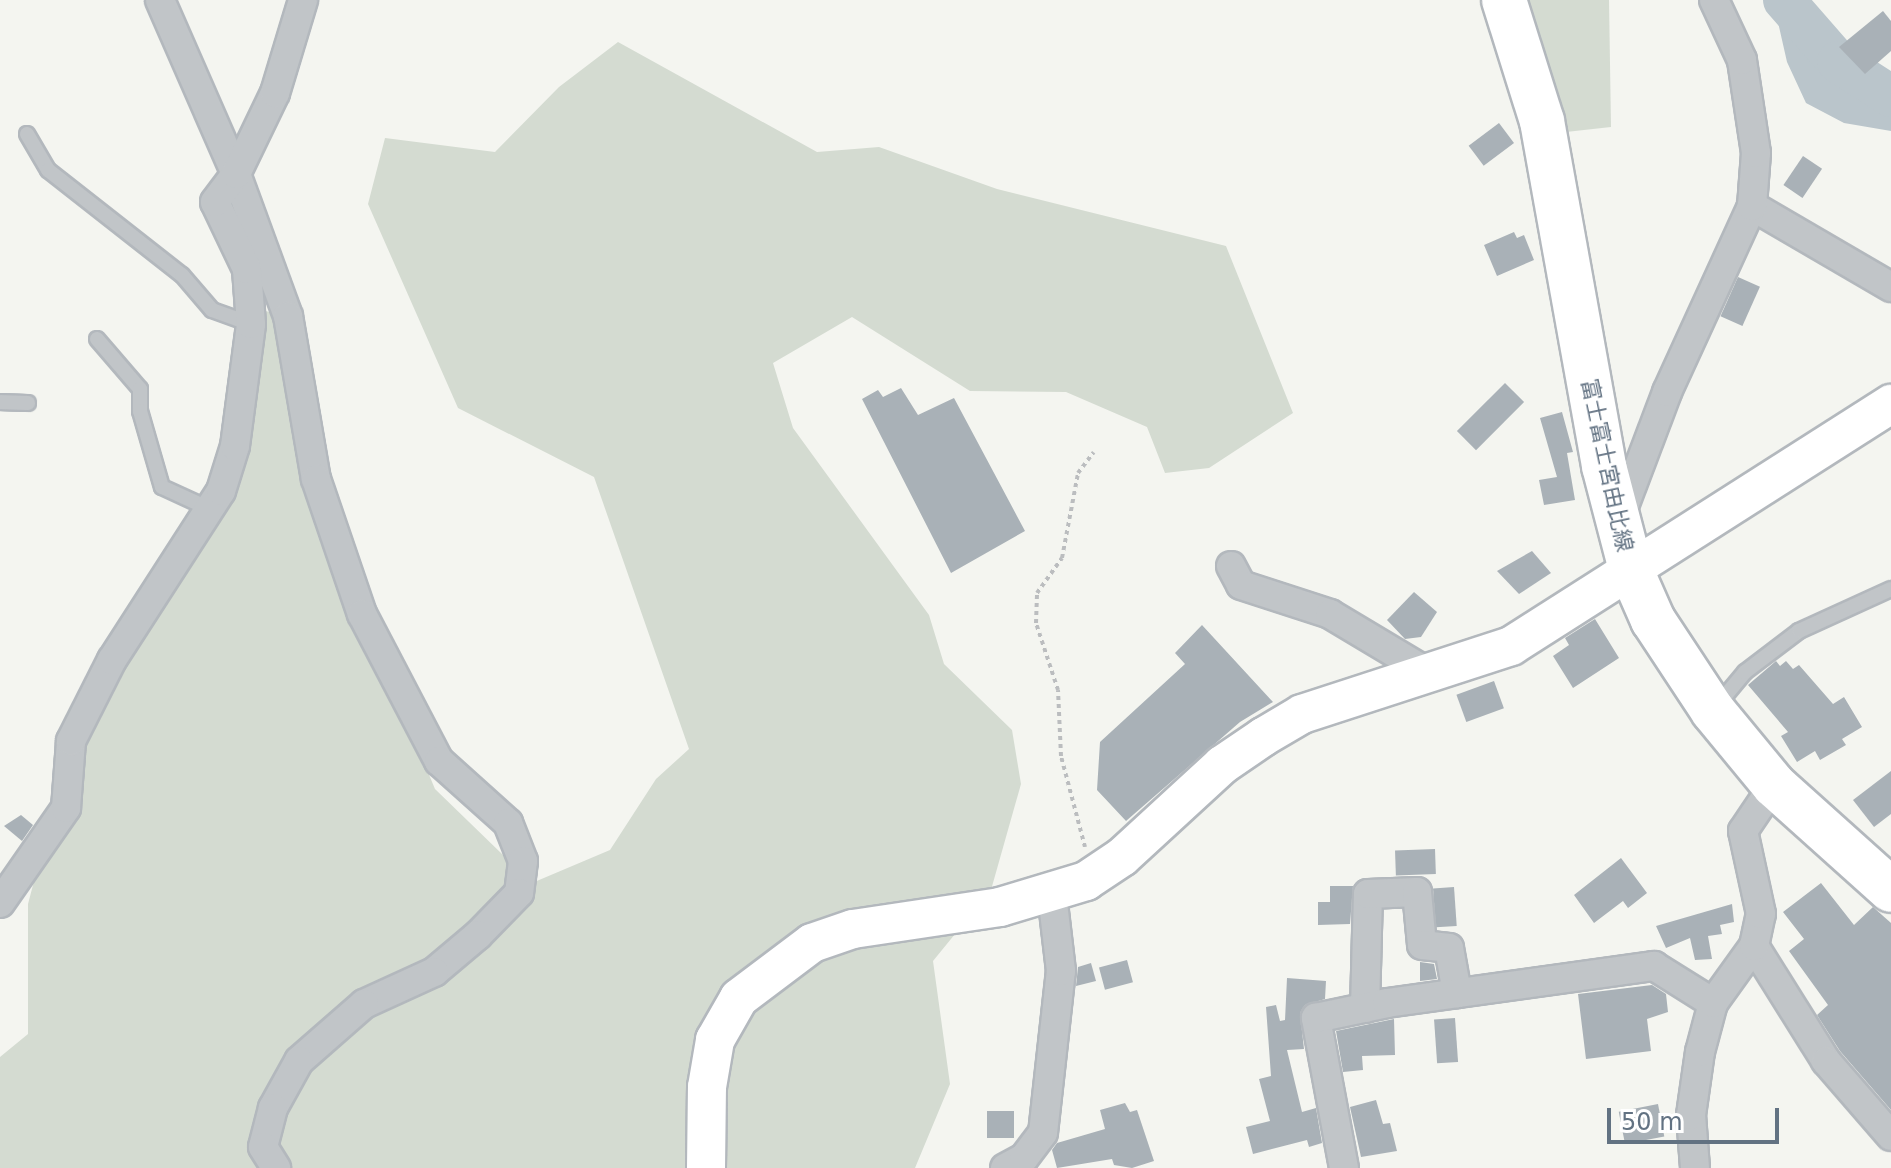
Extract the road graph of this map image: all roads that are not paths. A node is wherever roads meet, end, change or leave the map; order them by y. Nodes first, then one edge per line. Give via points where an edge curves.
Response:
1 (160, 0) edge
2 (303, 0) edge
3 (1504, 0) edge
4 (1714, 0) edge
5 (27, 134) dead end
6 (236, 174) junction
7 (1752, 206) junction
8 (1891, 287) edge
9 (251, 324) junction
10 (97, 339) dead end
11 (0, 402) edge
12 (28, 403) dead end
13 (1888, 413) edge
14 (210, 509) junction
15 (1617, 526) junction
16 (1231, 566) dead end
17 (1631, 570) junction
18 (1891, 589) edge
19 (1427, 672) junction
20 (1713, 711) junction
21 (1774, 785) junction
22 (1069, 887) junction
23 (1891, 890) edge
24 (0, 903) edge
25 (1754, 946) junction
26 (1457, 993) junction
27 (1713, 1003) junction
28 (1365, 1008) junction
29 (1891, 1136) edge
30 (276, 1168) edge
31 (706, 1168) edge
32 (1005, 1168) edge
33 (1344, 1168) edge
34 (1695, 1168) edge

1 - 6 street
2 - 6 street via 275,93
3 - 15 main road, 富士富士宮由比線 via 1542,121
4 - 7 street via 1742,60 1756,153
5 - 9 lane via 48,170 182,275 212,310
6 - 9 street via 215,202 247,269
6 - 30 street via 288,316 316,479 362,614 439,761 508,823 523,861 519,893 478,935 434,972 364,1004 299,1061 273,1108 263,1147
7 - 8 street
7 - 15 street via 1667,392
9 - 14 street via 235,446
10 - 14 lane via 140,389 140,411 162,487
11 - 12 lane
13 - 17 street
14 - 24 street via 112,660 71,741 66,808
15 - 17 main road, 富士富士宮由比線
16 - 19 street via 1241,585 1330,614
17 - 19 street via 1511,646
17 - 20 main road, 富士富士宮由比線 via 1653,620
18 - 20 lane via 1799,631 1745,672
19 - 22 street via 1302,714 1263,737 1222,765 1122,857
20 - 21 main road, 富士富士宮由比線
21 - 23 main road, 富士富士宮由比線
21 - 25 street via 1743,831 1761,914
22 - 31 street via 853,929 812,943 771,970 739,998 715,1040 707,1087
22 - 32 street via 1043,1133 1024,1158
25 - 27 street
25 - 29 street via 1826,1061
26 - 27 street via 1654,966
26 - 28 street
26 - 28 street via 1449,948 1422,945 1417,892 1368,894
27 - 34 street via 1691,1115
28 - 33 street via 1316,1018

